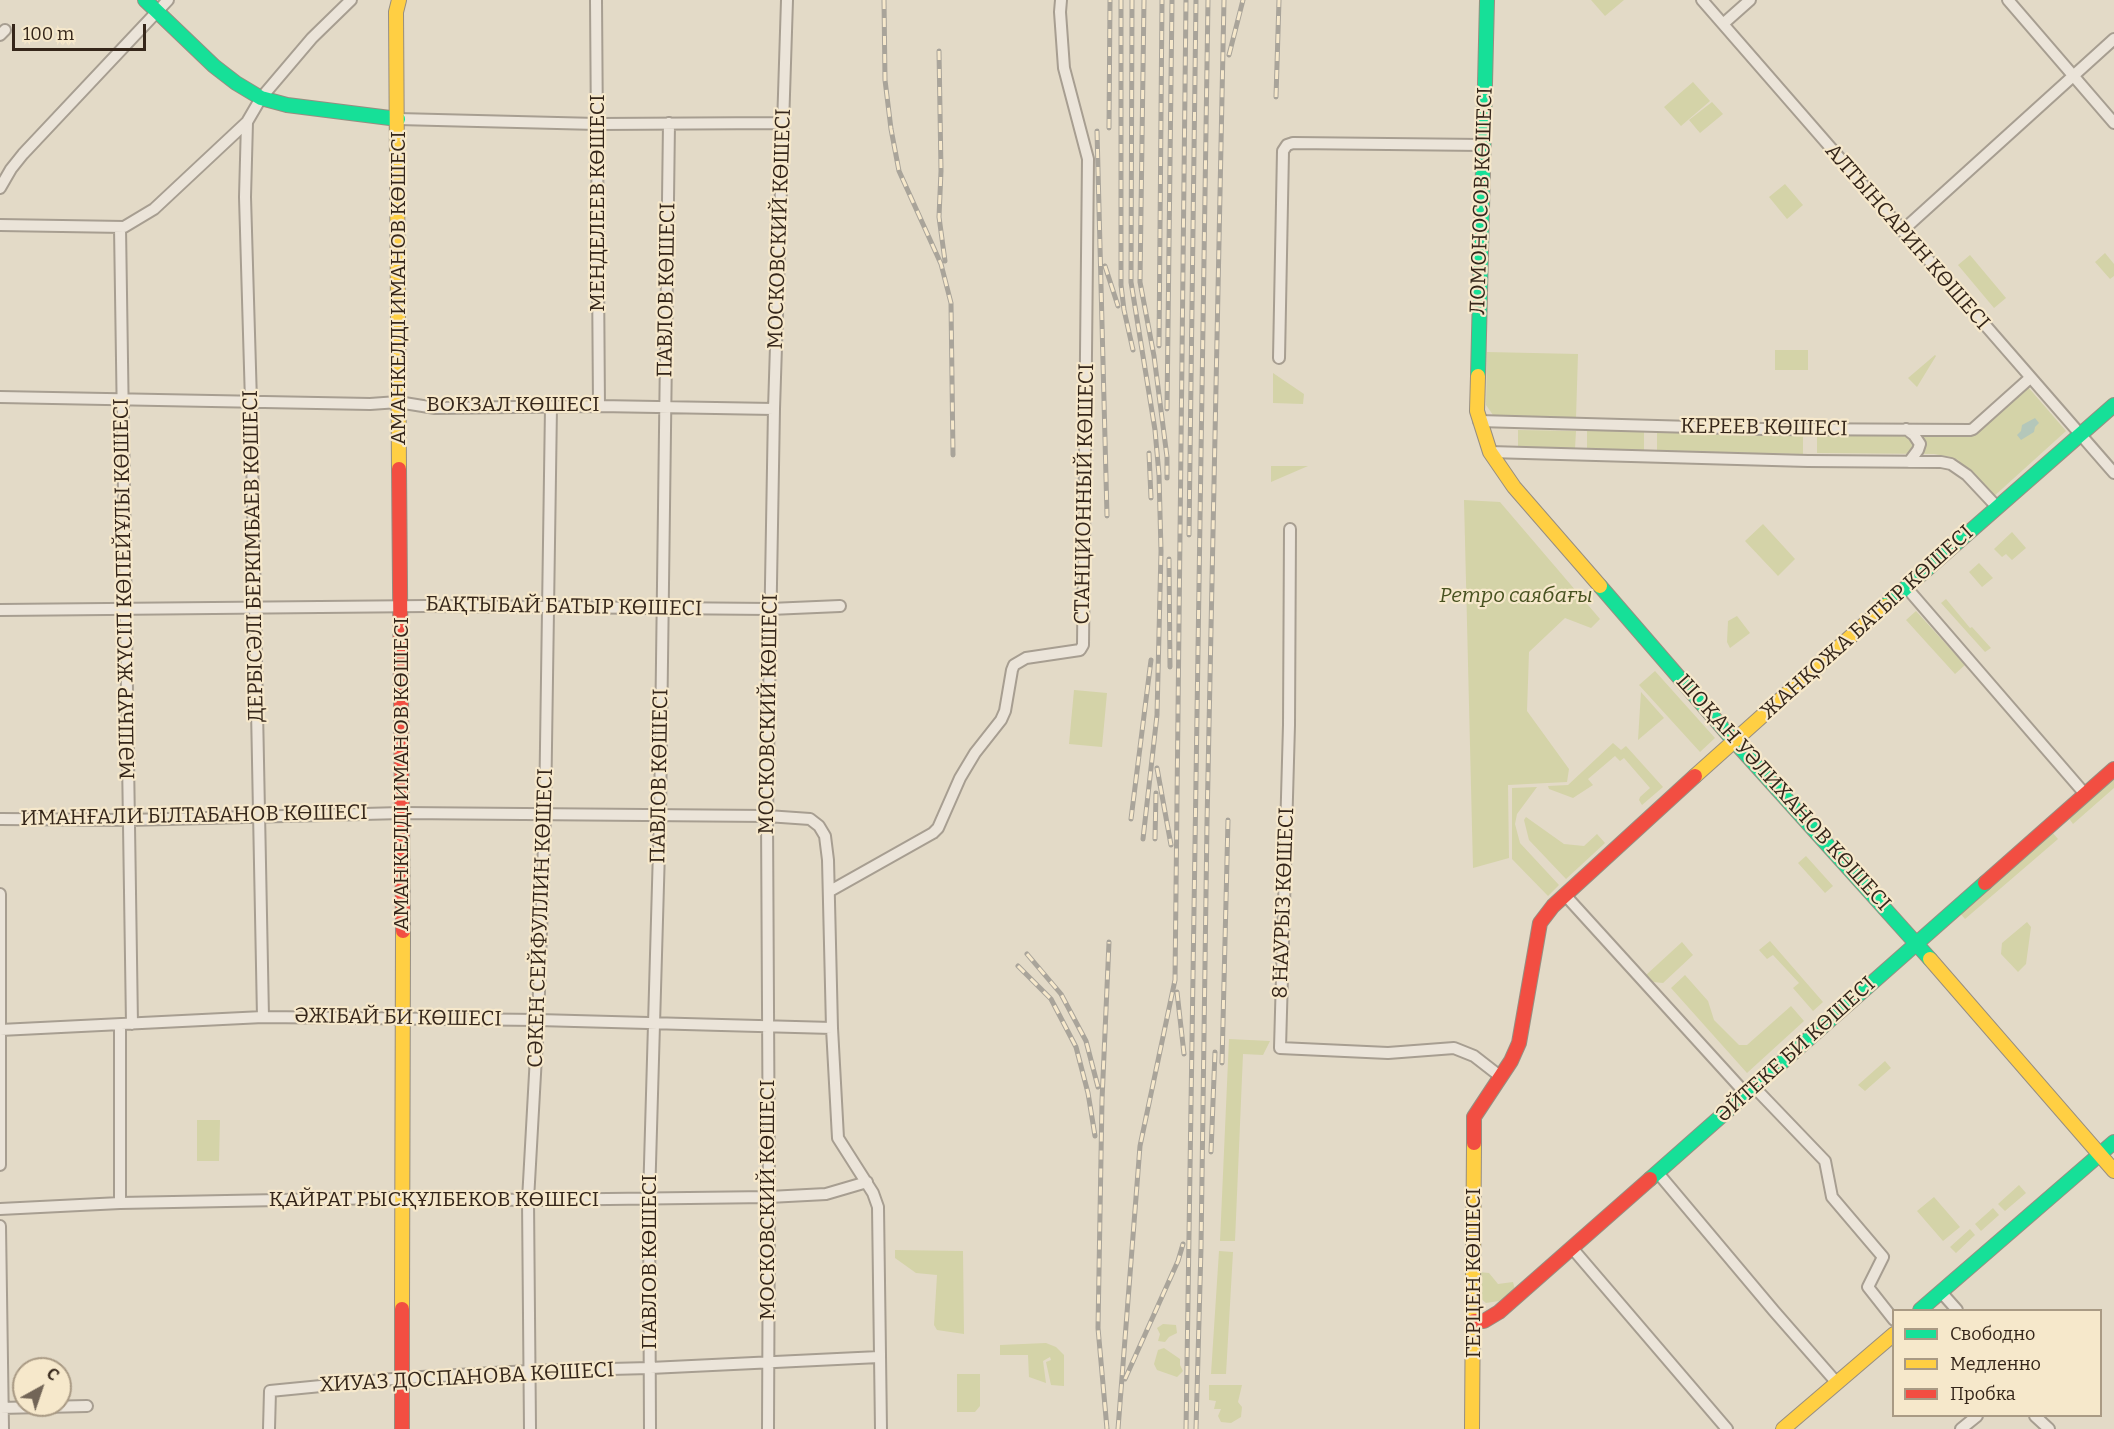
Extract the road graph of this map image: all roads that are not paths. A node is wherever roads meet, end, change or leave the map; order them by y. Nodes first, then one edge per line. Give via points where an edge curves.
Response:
1 (145, 0) edge
2 (168, 0) edge
3 (351, 0) edge
4 (399, 0) edge
5 (596, 0) edge
6 (787, 0) edge
7 (1061, 0) edge
8 (1487, 0) edge
9 (1702, 0) edge
10 (1750, 0) edge
11 (2008, 0) edge
12 (157, 11) junction
13 (1723, 24) junction
14 (2114, 39) edge
15 (2072, 75) junction
16 (261, 98) junction
17 (398, 119) junction
18 (247, 122) junction
19 (669, 123) junction
20 (783, 123) junction
21 (2114, 123) edge
22 (597, 124) junction
23 (1483, 146) junction
24 (0, 188) edge
25 (0, 225) edge
26 (120, 226) junction
27 (1902, 231) junction
28 (1279, 358) dead end
29 (2030, 378) junction
30 (0, 397) edge
31 (123, 399) junction
32 (251, 402) junction
33 (398, 402) junction
34 (1477, 402) joint
35 (2114, 405) edge
36 (599, 406) junction
37 (665, 406) junction
38 (551, 407) junction
39 (774, 409) junction
40 (1479, 421) junction
41 (1906, 429) junction
42 (2080, 435) junction
43 (1490, 452) junction
44 (1909, 462) junction
45 (2114, 473) edge
46 (1996, 507) junction
47 (1290, 529) dead end
48 (1906, 588) junction
49 (401, 606) junction
50 (840, 606) dead end
51 (549, 607) junction
52 (254, 608) junction
53 (125, 609) junction
54 (663, 609) junction
55 (770, 609) junction
56 (0, 610) edge
57 (1734, 741) junction
58 (2114, 769) edge
59 (2085, 794) junction
60 (402, 813) junction
61 (545, 814) junction
62 (660, 815) junction
63 (768, 816) junction
64 (260, 817) junction
65 (0, 819) edge
66 (129, 820) junction
67 (830, 891) junction
68 (0, 894) edge
69 (1565, 895) junction
70 (1916, 943) junction
71 (263, 1017) junction
72 (403, 1018) junction
73 (538, 1020) junction
74 (655, 1023) junction
75 (126, 1025) junction
76 (767, 1027) junction
77 (832, 1028) junction
78 (1, 1030) edge
79 (1501, 1077) junction
80 (1750, 1091) junction
81 (1474, 1118) joint
82 (2114, 1142) edge
83 (2100, 1155) junction
84 (0, 1165) edge
85 (2114, 1171) edge
86 (1658, 1173) junction
87 (867, 1182) junction
88 (769, 1197) junction
89 (401, 1198) junction
90 (649, 1199) junction
91 (528, 1200) junction
92 (120, 1203) junction
93 (0, 1209) edge
94 (0, 1226) edge
95 (1572, 1248) junction
96 (1941, 1292) junction
97 (1922, 1309) edge
98 (1955, 1309) edge
99 (1892, 1319) edge
100 (1474, 1321) junction
101 (1892, 1335) edge
102 (879, 1357) junction
103 (769, 1363) junction
104 (650, 1368) junction
105 (529, 1371) junction
106 (403, 1378) junction
107 (1837, 1383) junction
108 (87, 1406) dead end
109 (1, 1408) edge
110 (1976, 1417) edge
111 (2037, 1417) edge
112 (3, 1429) edge
113 (269, 1429) edge
114 (402, 1429) edge
115 (530, 1429) edge
116 (650, 1429) edge
117 (768, 1429) edge
118 (881, 1429) edge
119 (1472, 1429) edge
120 (1727, 1429) edge
121 (1783, 1429) edge
122 (1961, 1429) edge
123 (2049, 1429) edge

1 - 12 street
2 - 12 street
3 - 16 street, ДЕРБІСӘЛІ БЕРКІМБАЕВ КӨШЕСІ via 312,38
4 - 17 street, АМАНКЕЛДІ ИМАНОВ КӨШЕСІ
5 - 22 street, МЕНДЕЛЕЕВ КӨШЕСІ
6 - 20 street, МОСКОВСКИЙ КӨШЕСІ
7 - 67 street, СТАНЦИОННЫЙ КӨШЕСІ via 1064,68 1088,159 1083,645 1080,650 1026,658 1014,665 1001,720 960,778 938,828
8 - 23 street, ЛОМОНОСОВ КӨШЕСІ
9 - 13 street, АЛТЫНСАРИН КӨШЕСІ
10 - 13 street
11 - 15 street
12 - 16 street via 214,66
12 - 24 street via 23,154
13 - 27 street, АЛТЫНСАРИН КӨШЕСІ
14 - 15 street
15 - 21 street
15 - 27 street
16 - 17 street
16 - 18 street, ДЕРБІСӘЛІ БЕРКІМБАЕВ КӨШЕСІ
17 - 22 street
17 - 33 street, АМАНКЕЛДІ ИМАНОВ КӨШЕСІ
18 - 26 street via 154,209
18 - 32 street, ДЕРБІСӘЛІ БЕРКІМБАЕВ КӨШЕСІ via 245,197
19 - 20 street
19 - 22 street
19 - 37 street, ПАВЛОВ КӨШЕСІ
20 - 39 street, МОСКОВСКИЙ КӨШЕСІ
22 - 36 street, МЕНДЕЛЕЕВ КӨШЕСІ
23 - 28 street via 1287,145 1283,151
23 - 34 street, ЛОМОНОСОВ КӨШЕСІ
25 - 26 street
26 - 31 street, МӘШҺҮР ЖҮСІП КӨПЕЙҰЛЫ КӨШЕСІ
27 - 29 street, АЛТЫНСАРИН КӨШЕСІ
29 - 41 street, КЕРЕЕВ КӨШЕСІ via 1973,429
29 - 42 street, АЛТЫНСАРИН КӨШЕСІ
30 - 31 street, ВОКЗАЛ КӨШЕСІ
31 - 32 street, ВОКЗАЛ КӨШЕСІ
31 - 53 street, МӘШҺҮР ЖҮСІП КӨПЕЙҰЛЫ КӨШЕСІ
32 - 33 street, ВОКЗАЛ КӨШЕСІ
32 - 52 street, ДЕРБІСӘЛІ БЕРКІМБАЕВ КӨШЕСІ
33 - 38 street, ВОКЗАЛ КӨШЕСІ via 435,408
33 - 49 street, АМАНКЕЛДІ ИМАНОВ КӨШЕСІ
34 - 40 street, ШОҚАН УӘЛИХАНОВ КӨШЕСІ
35 - 42 street, ЖАНҚОЖА БАТЫР КӨШЕСІ
36 - 37 street, ВОКЗАЛ КӨШЕСІ
36 - 38 street, ВОКЗАЛ КӨШЕСІ
37 - 39 street, ВОКЗАЛ КӨШЕСІ
37 - 54 street, ПАВЛОВ КӨШЕСІ
38 - 51 street, СӘКЕН СЕЙФУЛЛИН КӨШЕСІ
39 - 55 street, МОСКОВСКИЙ КӨШЕСІ
40 - 41 street, КЕРЕЕВ КӨШЕСІ
40 - 43 street, ШОҚАН УӘЛИХАНОВ КӨШЕСІ
41 - 44 street via 1920,444
42 - 45 street, АЛТЫНСАРИН КӨШЕСІ
42 - 46 street, ЖАНҚОЖА БАТЫР КӨШЕСІ
43 - 44 street, КЕРЕЕВ КӨШЕСІ
43 - 57 street, ШОҚАН УӘЛИХАНОВ КӨШЕСІ via 1514,487
44 - 46 street, КЕРЕЕВ КӨШЕСІ via 1951,464
46 - 48 street, ЖАНҚОЖА БАТЫР КӨШЕСІ
47 - 79 street, 8 НАУРЫЗ КӨШЕСІ via 1280,1048 1388,1053 1454,1048 1474,1056
48 - 57 street, ЖАНҚОЖА БАТЫР КӨШЕСІ
48 - 59 street
49 - 51 street, БАҚТЫБАЙ БАТЫР КӨШЕСІ
49 - 52 street, БАҚТЫБАЙ БАТЫР КӨШЕСІ
49 - 60 street, АМАНКЕЛДІ ИМАНОВ КӨШЕСІ
50 - 55 street, БАҚТЫБАЙ БАТЫР КӨШЕСІ
51 - 54 street, БАҚТЫБАЙ БАТЫР КӨШЕСІ
51 - 61 street, СӘКЕН СЕЙФУЛЛИН КӨШЕСІ
52 - 53 street, БАҚТЫБАЙ БАТЫР КӨШЕСІ
52 - 64 street, ДЕРБІСӘЛІ БЕРКІМБАЕВ КӨШЕСІ
53 - 56 street, БАҚТЫБАЙ БАТЫР КӨШЕСІ
53 - 66 street, МӘШҺҮР ЖҮСІП КӨПЕЙҰЛЫ КӨШЕСІ
54 - 55 street, БАҚТЫБАЙ БАТЫР КӨШЕСІ
54 - 62 street, ПАВЛОВ КӨШЕСІ
55 - 63 street, МОСКОВСКИЙ КӨШЕСІ
57 - 69 street, ЖАНҚОЖА БАТЫР КӨШЕСІ
57 - 70 street, ШОҚАН УӘЛИХАНОВ КӨШЕСІ
58 - 59 street, ӘЙТЕКЕ БИ КӨШЕСІ
59 - 70 street, ӘЙТЕКЕ БИ КӨШЕСІ
60 - 61 street, ИМАНҒАЛИ БІЛТАБАНОВ КӨШЕСІ
60 - 64 street, ИМАНҒАЛИ БІЛТАБАНОВ КӨШЕСІ
60 - 72 street, АМАНКЕЛДІ ИМАНОВ КӨШЕСІ
61 - 62 street, ИМАНҒАЛИ БІЛТАБАНОВ КӨШЕСІ
61 - 73 street, СӘКЕН СЕЙФУЛЛИН КӨШЕСІ
62 - 63 street, ИМАНҒАЛИ БІЛТАБАНОВ КӨШЕСІ
62 - 74 street, ПАВЛОВ КӨШЕСІ
63 - 67 street, ИМАНҒАЛИ БІЛТАБАНОВ КӨШЕСІ via 810,819 819,826 825,836
63 - 76 street, МОСКОВСКИЙ КӨШЕСІ
64 - 66 street, ИМАНҒАЛИ БІЛТАБАНОВ КӨШЕСІ
64 - 71 street, ДЕРБІСӘЛІ БЕРКІМБАЕВ КӨШЕСІ
65 - 66 street, ИМАНҒАЛИ БІЛТАБАНОВ КӨШЕСІ
66 - 75 street, МӘШҺҮР ЖҮСІП КӨПЕЙҰЛЫ КӨШЕСІ
67 - 77 street
68 - 78 street
69 - 79 street, ЖАНҚОЖА БАТЫР КӨШЕСІ via 1540,923 1519,1043
69 - 80 street
70 - 80 street, ӘЙТЕКЕ БИ КӨШЕСІ
70 - 83 street, ШОҚАН УӘЛИХАНОВ КӨШЕСІ
71 - 72 street, ӘЖІБАЙ БИ КӨШЕСІ
71 - 75 street, ӘЖІБАЙ БИ КӨШЕСІ
72 - 73 street, ӘЖІБАЙ БИ КӨШЕСІ
72 - 89 street, АМАНКЕЛДІ ИМАНОВ КӨШЕСІ
73 - 74 street, ӘЖІБАЙ БИ КӨШЕСІ
73 - 91 street, СӘКЕН СЕЙФУЛЛИН КӨШЕСІ
74 - 76 street, ӘЖІБАЙ БИ КӨШЕСІ
74 - 90 street, ПАВЛОВ КӨШЕСІ
75 - 78 street, ӘЖІБАЙ БИ КӨШЕСІ
75 - 92 street, МӘШҺҮР ЖҮСІП КӨПЕЙҰЛЫ КӨШЕСІ
76 - 77 street, ӘЖІБАЙ БИ КӨШЕСІ
76 - 88 street, МОСКОВСКИЙ КӨШЕСІ
77 - 87 street via 838,1138
78 - 84 street
79 - 81 street, ЖАНҚОЖА БАТЫР КӨШЕСІ
80 - 86 street, ӘЙТЕКЕ БИ КӨШЕСІ
80 - 99 street via 1825,1161 1832,1197 1882,1257 1868,1287
81 - 100 street, ГЕРЦЕН КӨШЕСІ
82 - 83 street
83 - 85 street, ШОҚАН УӘЛИХАНОВ КӨШЕСІ
83 - 96 street
86 - 95 street, ӘЙТЕКЕ БИ КӨШЕСІ
86 - 107 street
87 - 88 street, ҚАЙРАТ РЫСҚҰЛБЕКОВ КӨШЕСІ via 826,1194
87 - 102 street via 878,1207
88 - 90 street, ҚАЙРАТ РЫСҚҰЛБЕКОВ КӨШЕСІ
88 - 103 street, МОСКОВСКИЙ КӨШЕСІ
89 - 91 street, ҚАЙРАТ РЫСҚҰЛБЕКОВ КӨШЕСІ
89 - 92 street, ҚАЙРАТ РЫСҚҰЛБЕКОВ КӨШЕСІ
89 - 106 street, АМАНКЕЛДІ ИМАНОВ КӨШЕСІ
90 - 91 street, ҚАЙРАТ РЫСҚҰЛБЕКОВ КӨШЕСІ
90 - 104 street, ПАВЛОВ КӨШЕСІ
91 - 105 street, СӘКЕН СЕЙФУЛЛИН КӨШЕСІ
92 - 93 street, ҚАЙРАТ РЫСҚҰЛБЕКОВ КӨШЕСІ
94 - 109 street
95 - 100 street, ӘЙТЕКЕ БИ КӨШЕСІ via 1499,1312 1484,1321
95 - 120 street
96 - 97 street
96 - 98 street
100 - 119 street, ГЕРЦЕН КӨШЕСІ
101 - 107 street
102 - 103 street, ХИУАЗ ДОСПАНОВА КӨШЕСІ
102 - 118 street
103 - 104 street, ХИУАЗ ДОСПАНОВА КӨШЕСІ
103 - 117 street, МОСКОВСКИЙ КӨШЕСІ
104 - 105 street, ХИУАЗ ДОСПАНОВА КӨШЕСІ
104 - 116 street, ПАВЛОВ КӨШЕСІ
105 - 106 street, ХИУАЗ ДОСПАНОВА КӨШЕСІ
105 - 115 street, СӘКЕН СЕЙФУЛЛИН КӨШЕСІ
106 - 113 street, ХИУАЗ ДОСПАНОВА КӨШЕСІ via 270,1391
106 - 114 street, АМАНКЕЛДІ ИМАНОВ КӨШЕСІ
107 - 121 street
108 - 109 street
109 - 112 street
110 - 122 street
111 - 123 street

